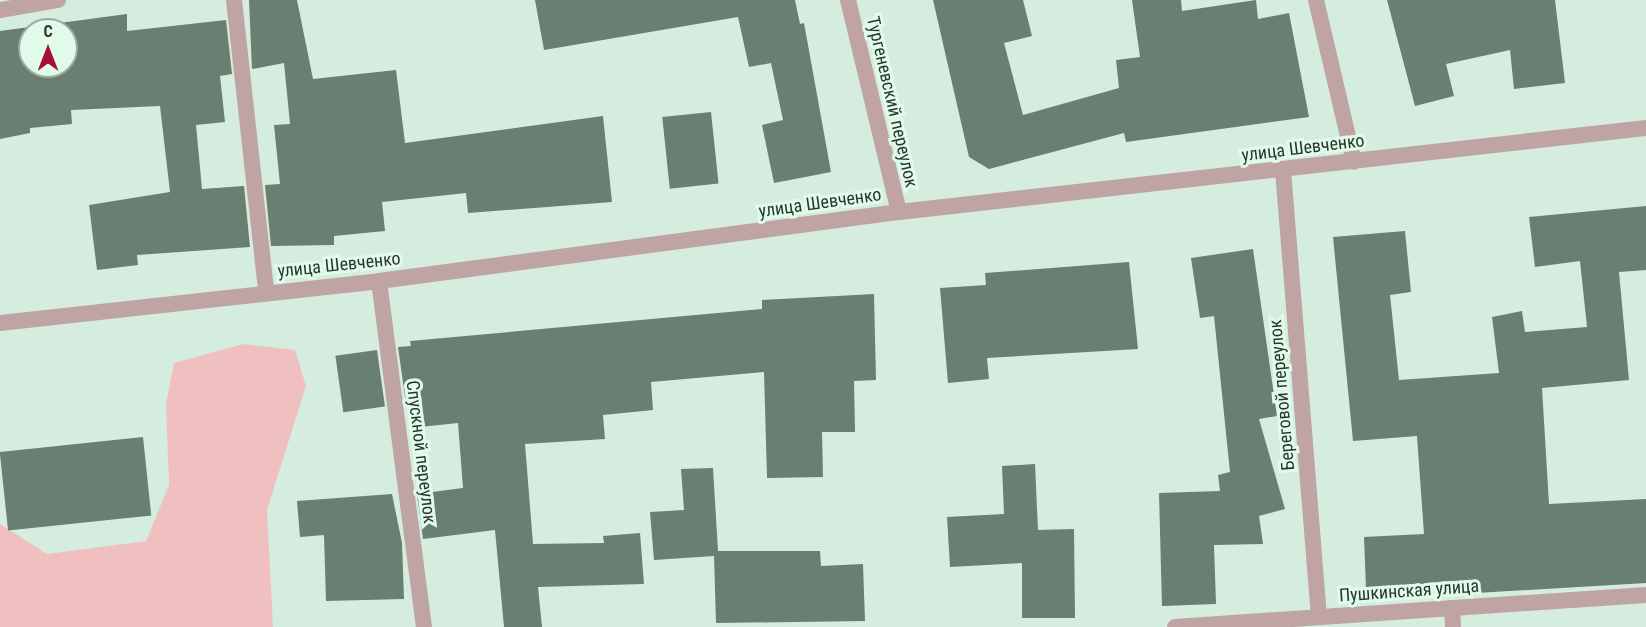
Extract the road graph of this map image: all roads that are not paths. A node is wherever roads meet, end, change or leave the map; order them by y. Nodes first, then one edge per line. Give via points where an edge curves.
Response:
1 (58, 0) edge
2 (234, 0) edge
3 (848, 0) edge
4 (1316, 0) edge
5 (0, 10) edge
6 (1646, 128) edge
7 (1354, 162) junction
8 (1283, 170) junction
9 (899, 212) junction
10 (379, 281) junction
11 (266, 292) junction
12 (0, 323) edge
13 (1646, 595) edge
14 (1452, 608) junction
15 (1319, 617) junction
16 (424, 627) edge
17 (1175, 627) edge
18 (1453, 627) edge

1 - 5 street
2 - 11 street
3 - 9 street, Тургеневский переулок
4 - 7 street
6 - 7 street, улица Шевченко
7 - 8 street, улица Шевченко
8 - 9 street, улица Шевченко
8 - 15 street, Береговой переулок
9 - 10 street, улица Шевченко
10 - 11 street, улица Шевченко
10 - 16 street, Спускной переулок
11 - 12 street, улица Шевченко
13 - 14 street, Пушкинская улица
14 - 15 street, Пушкинская улица
14 - 18 street
15 - 17 street, Пушкинская улица

